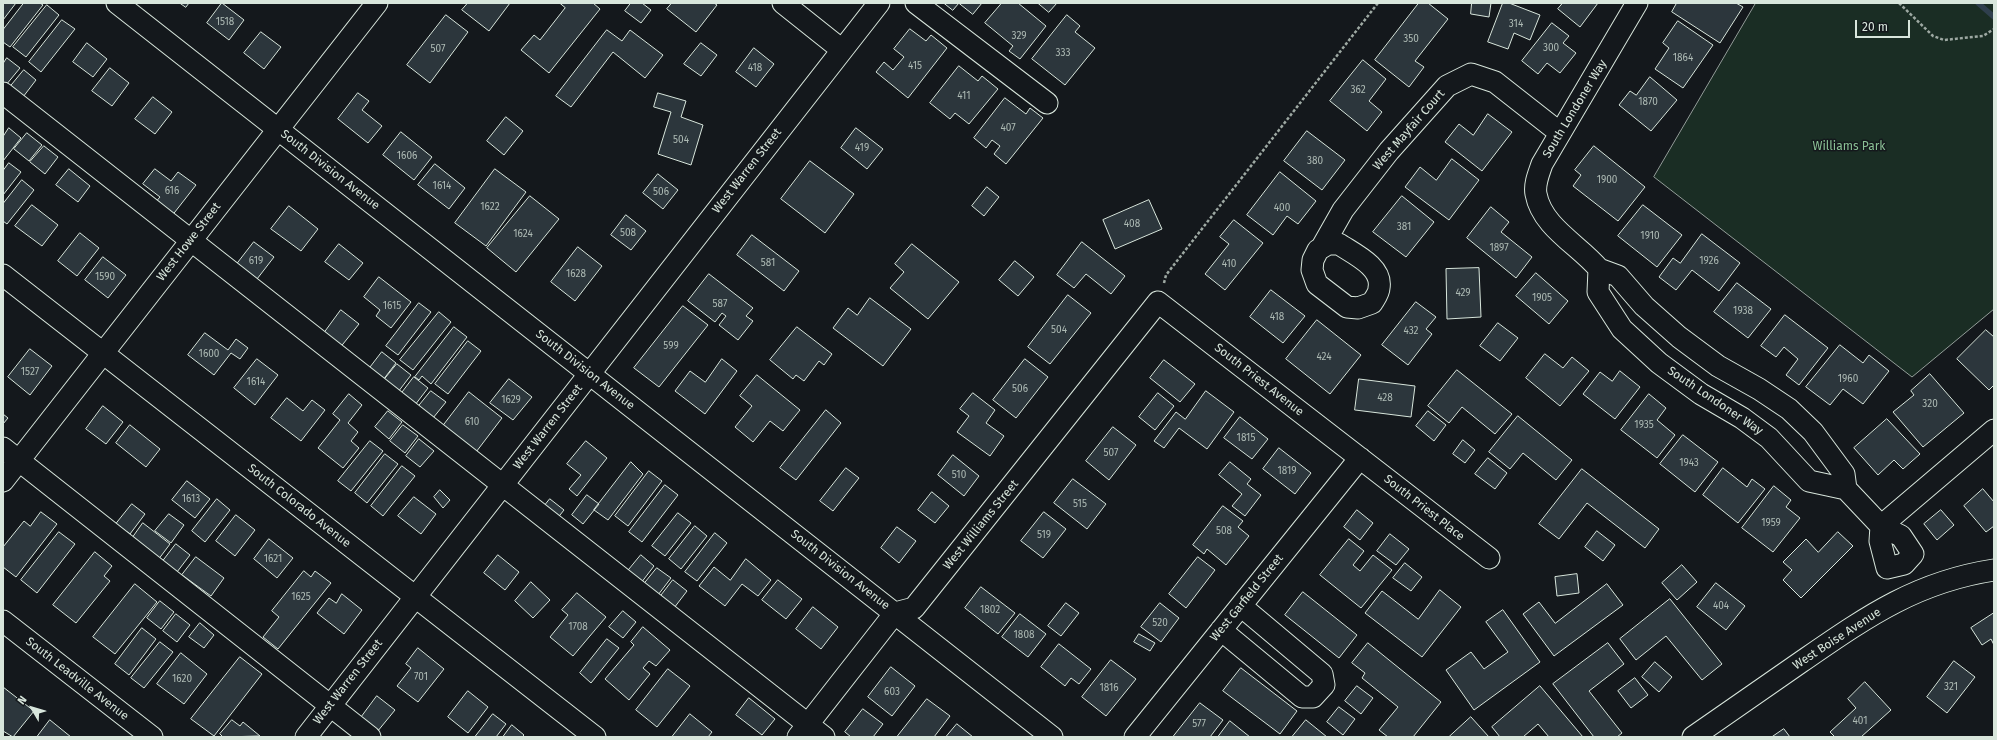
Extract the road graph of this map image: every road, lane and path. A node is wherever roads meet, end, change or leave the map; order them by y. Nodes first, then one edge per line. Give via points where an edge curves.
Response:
1 (117, 3) edge
2 (377, 3) edge
3 (783, 3) edge
4 (879, 3) edge
5 (916, 3) edge
6 (1378, 3) edge
7 (1637, 3) edge
8 (1899, 3) edge
9 (1994, 29) edge
10 (842, 50) junction
11 (3, 93) edge
12 (1047, 103) dead end
13 (277, 129) junction
14 (1560, 133) junction
15 (191, 240) junction
16 (1322, 247) dead end
17 (1599, 269) junction
18 (3, 275) edge
19 (1158, 302) junction
20 (103, 353) junction
21 (590, 374) junction
22 (1994, 430) edge
23 (3, 448) edge
24 (1360, 458) junction
25 (19, 460) junction
26 (3, 482) edge
27 (503, 485) junction
28 (1846, 489) junction
29 (1881, 526) junction
30 (1489, 558) dead end
31 (1994, 570) edge
32 (1917, 591) junction
33 (415, 596) junction
34 (1241, 606) junction
35 (895, 613) junction
36 (3, 620) edge
37 (1221, 630) junction
38 (330, 706) junction
39 (803, 731) edge
40 (152, 737) edge
41 (306, 737) edge
42 (370, 737) edge
43 (595, 737) edge
44 (824, 737) edge
45 (1052, 737) edge
46 (1135, 737) edge
47 (1693, 737) edge

1 - 13 street, South Division Avenue
2 - 13 street, West Howe Street
3 - 10 street
4 - 10 street, West Warren Street
5 - 12 street
6 - 19 path via 1166,275
7 - 14 street, South Londoner Way
8 - 9 path via 1933,36 1944,40 1983,36
10 - 21 street, West Warren Street
11 - 15 street
13 - 15 street, West Howe Street
13 - 21 street, South Division Avenue
14 - 16 street, West Mayfair Court via 1495,82 1471,74 1447,86 1389,151 1343,210
14 - 17 street, South Londoner Way via 1542,164 1536,179 1535,193 1550,222
15 - 20 street, West Howe Street
15 - 27 street
17 - 28 street, South Londoner Way via 1618,276 1644,306 1679,337 1718,366 1760,389 1789,409 1813,432 1844,474
17 - 28 street, South Londoner Way via 1598,292 1622,329 1659,363 1769,438 1809,481
18 - 20 street, South Colorado Avenue
19 - 24 street, South Priest Avenue
19 - 35 street, West Williams Street via 914,608
20 - 25 street, West Howe Street
20 - 33 street, South Colorado Avenue
21 - 27 street, West Warren Street
21 - 35 street, South Division Avenue
22 - 29 street
23 - 25 street
24 - 30 street, South Priest Place
24 - 34 street, West Garfield Street
25 - 26 street, West Howe Street
25 - 38 street
27 - 33 street, West Warren Street
27 - 39 street
28 - 29 street, South Londoner Way
29 - 32 street, South Londoner Way via 1901,536 1913,554 1904,564
31 - 32 street, West Boise Avenue via 1965,575
32 - 47 street, West Boise Avenue via 1851,628
33 - 38 street, West Warren Street
33 - 43 street, South Colorado Avenue
34 - 37 street, West Garfield Street
34 - 37 street via 1322,674 1324,685 1314,697 1302,697
35 - 39 street
35 - 45 street, South Division Avenue
36 - 40 street, South Leadville Avenue
37 - 46 street, West Garfield Street
38 - 41 street, West Warren Street
38 - 42 street
39 - 44 street

